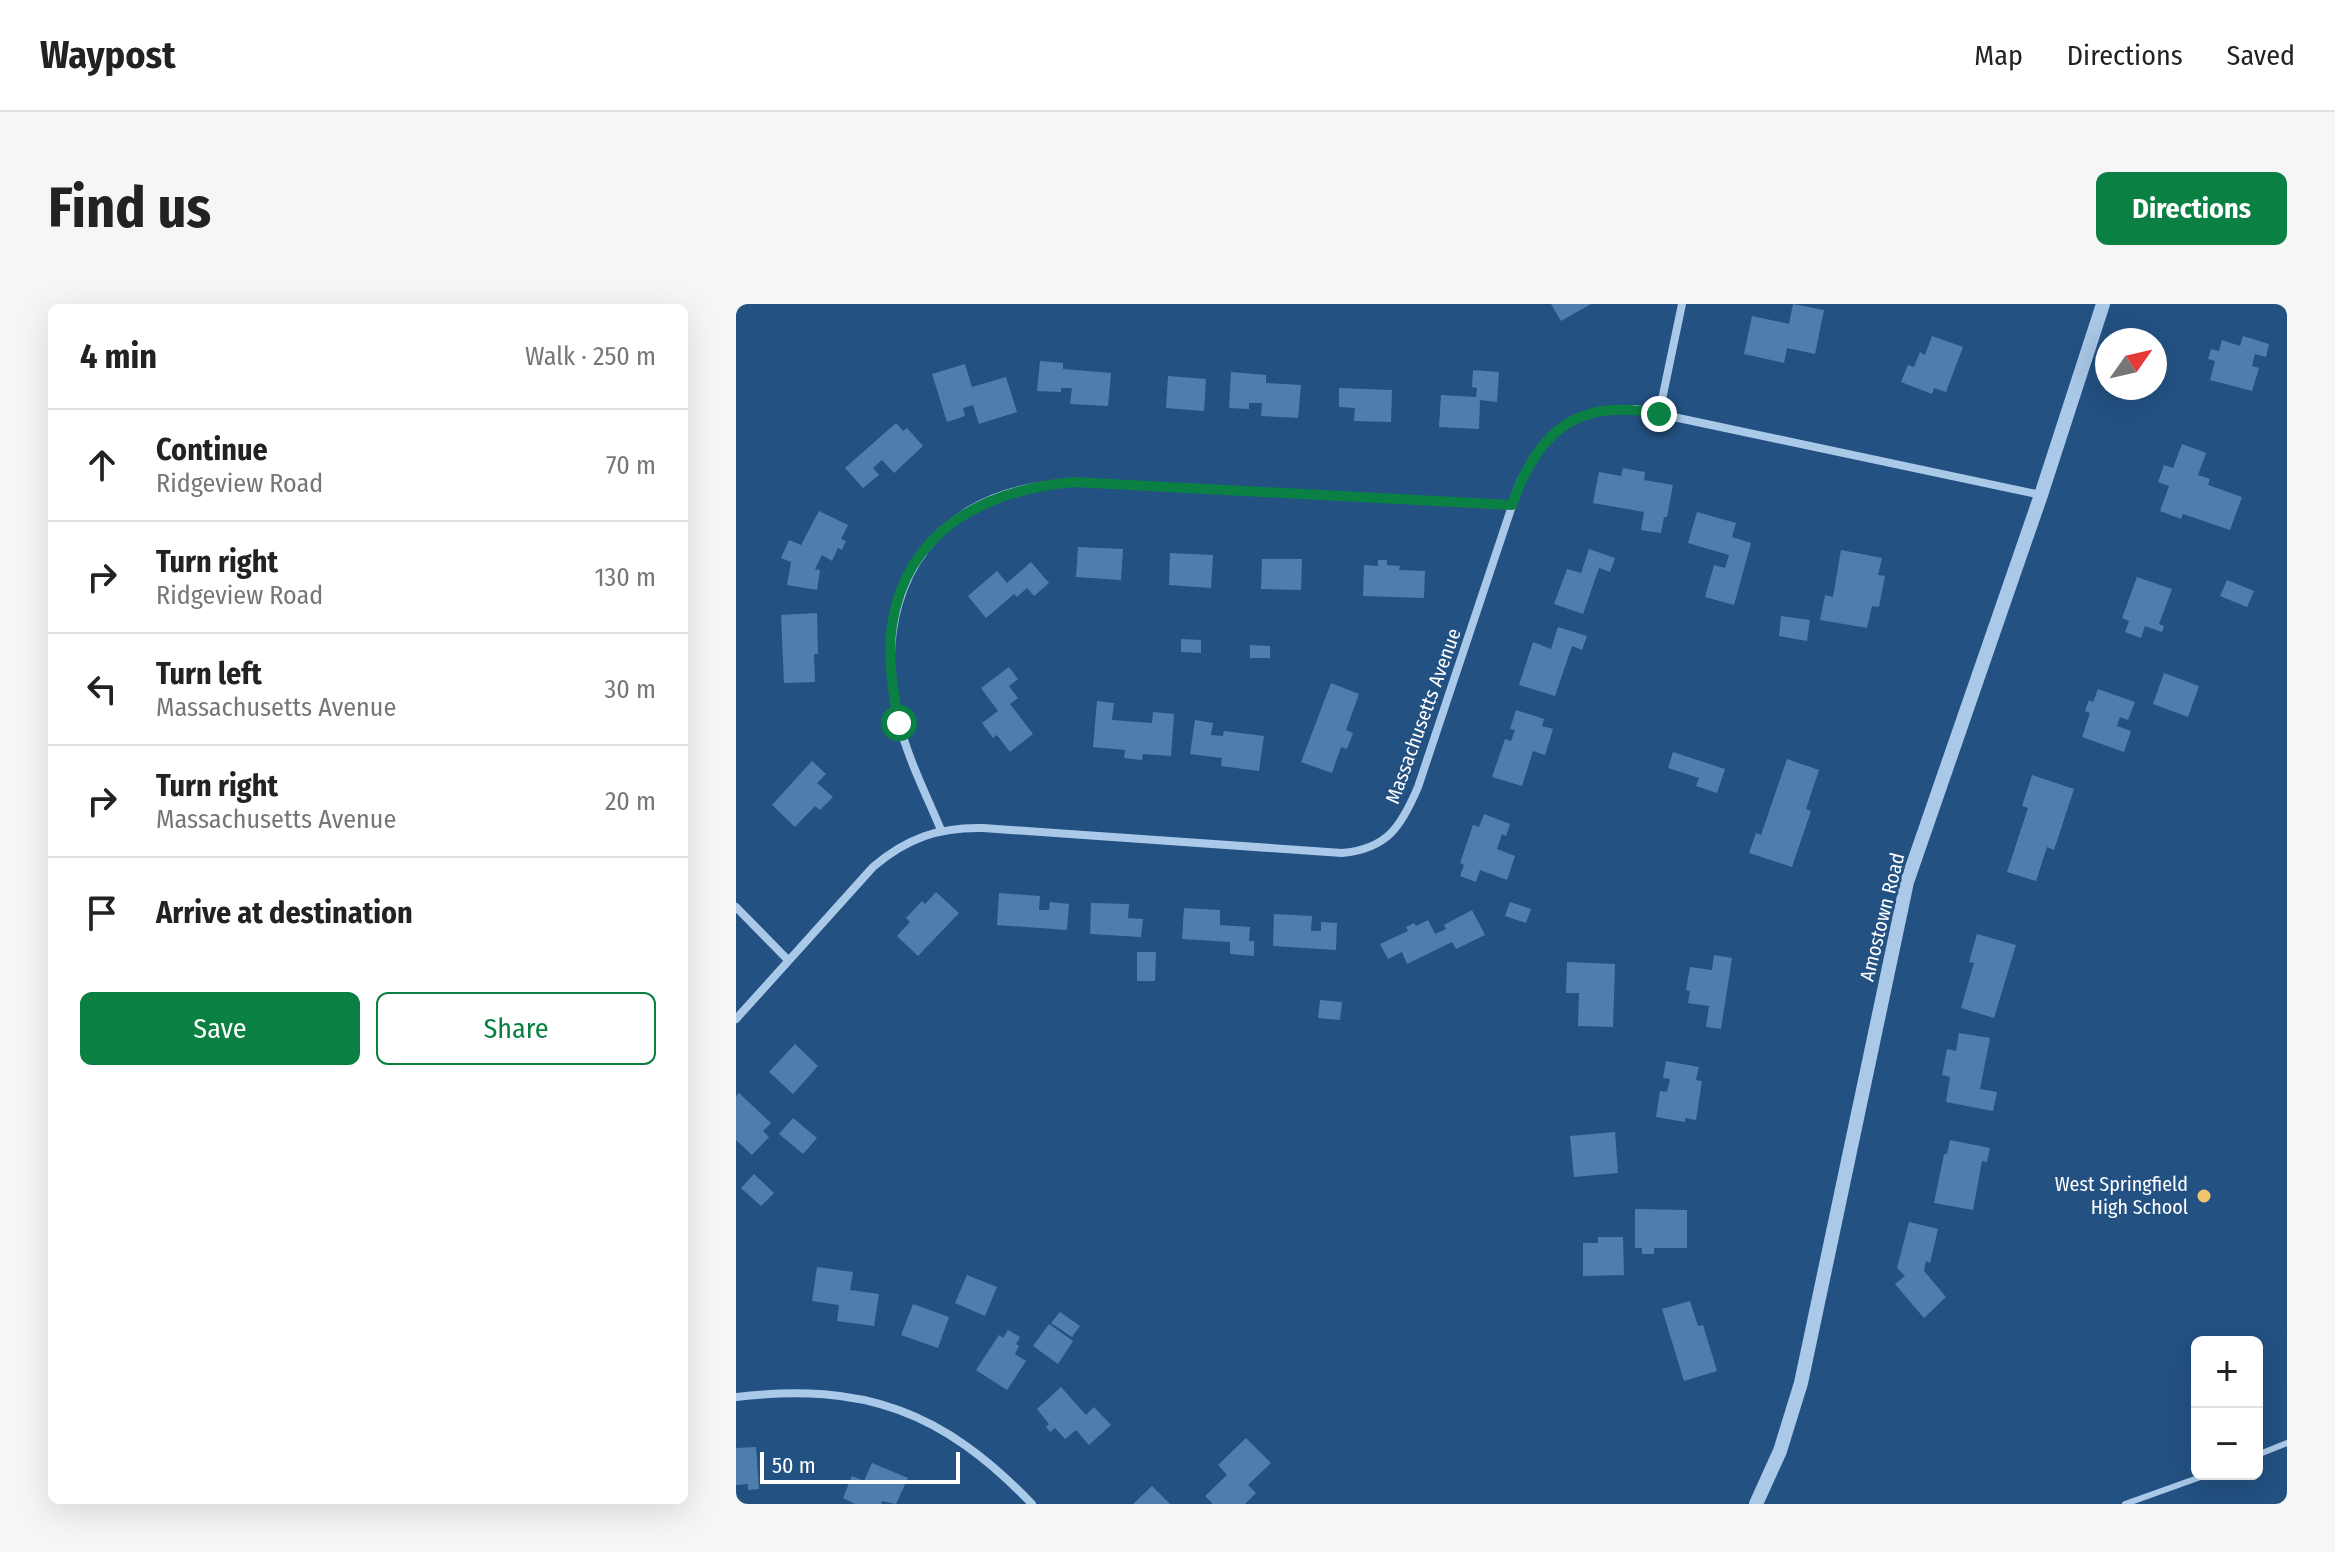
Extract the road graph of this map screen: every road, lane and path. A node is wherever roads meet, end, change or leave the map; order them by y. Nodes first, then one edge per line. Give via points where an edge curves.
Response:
1 (1682, 304) edge
2 (2103, 304) edge
3 (1659, 414) junction
4 (2041, 495) junction
5 (1512, 505) junction
6 (941, 830) junction
7 (736, 907) edge
8 (788, 960) junction
9 (736, 1019) edge
10 (736, 1397) edge
11 (2287, 1443) edge
12 (2263, 1453) edge
13 (2192, 1480) edge
14 (1032, 1504) edge
15 (1756, 1504) edge
16 (2125, 1504) edge

1 - 3 street
2 - 4 street, Amostown Road
3 - 4 street, Massachusetts Avenue
3 - 5 street, Massachusetts Avenue via 1614,409 1577,416 1538,451
4 - 15 street, Amostown Road via 1907,882 1801,1383 1780,1451
5 - 6 street, Massachusetts Avenue via 1418,787 1385,840 1342,853 983,828
5 - 6 street via 1073,482 1025,488 970,509 929,545 913,568 892,625 899,723
6 - 8 street, Massachusetts Avenue via 912,839 873,867
7 - 8 street
8 - 9 street, Massachusetts Avenue
10 - 14 street via 836,1394 888,1405 964,1445
11 - 12 lane
13 - 16 lane

